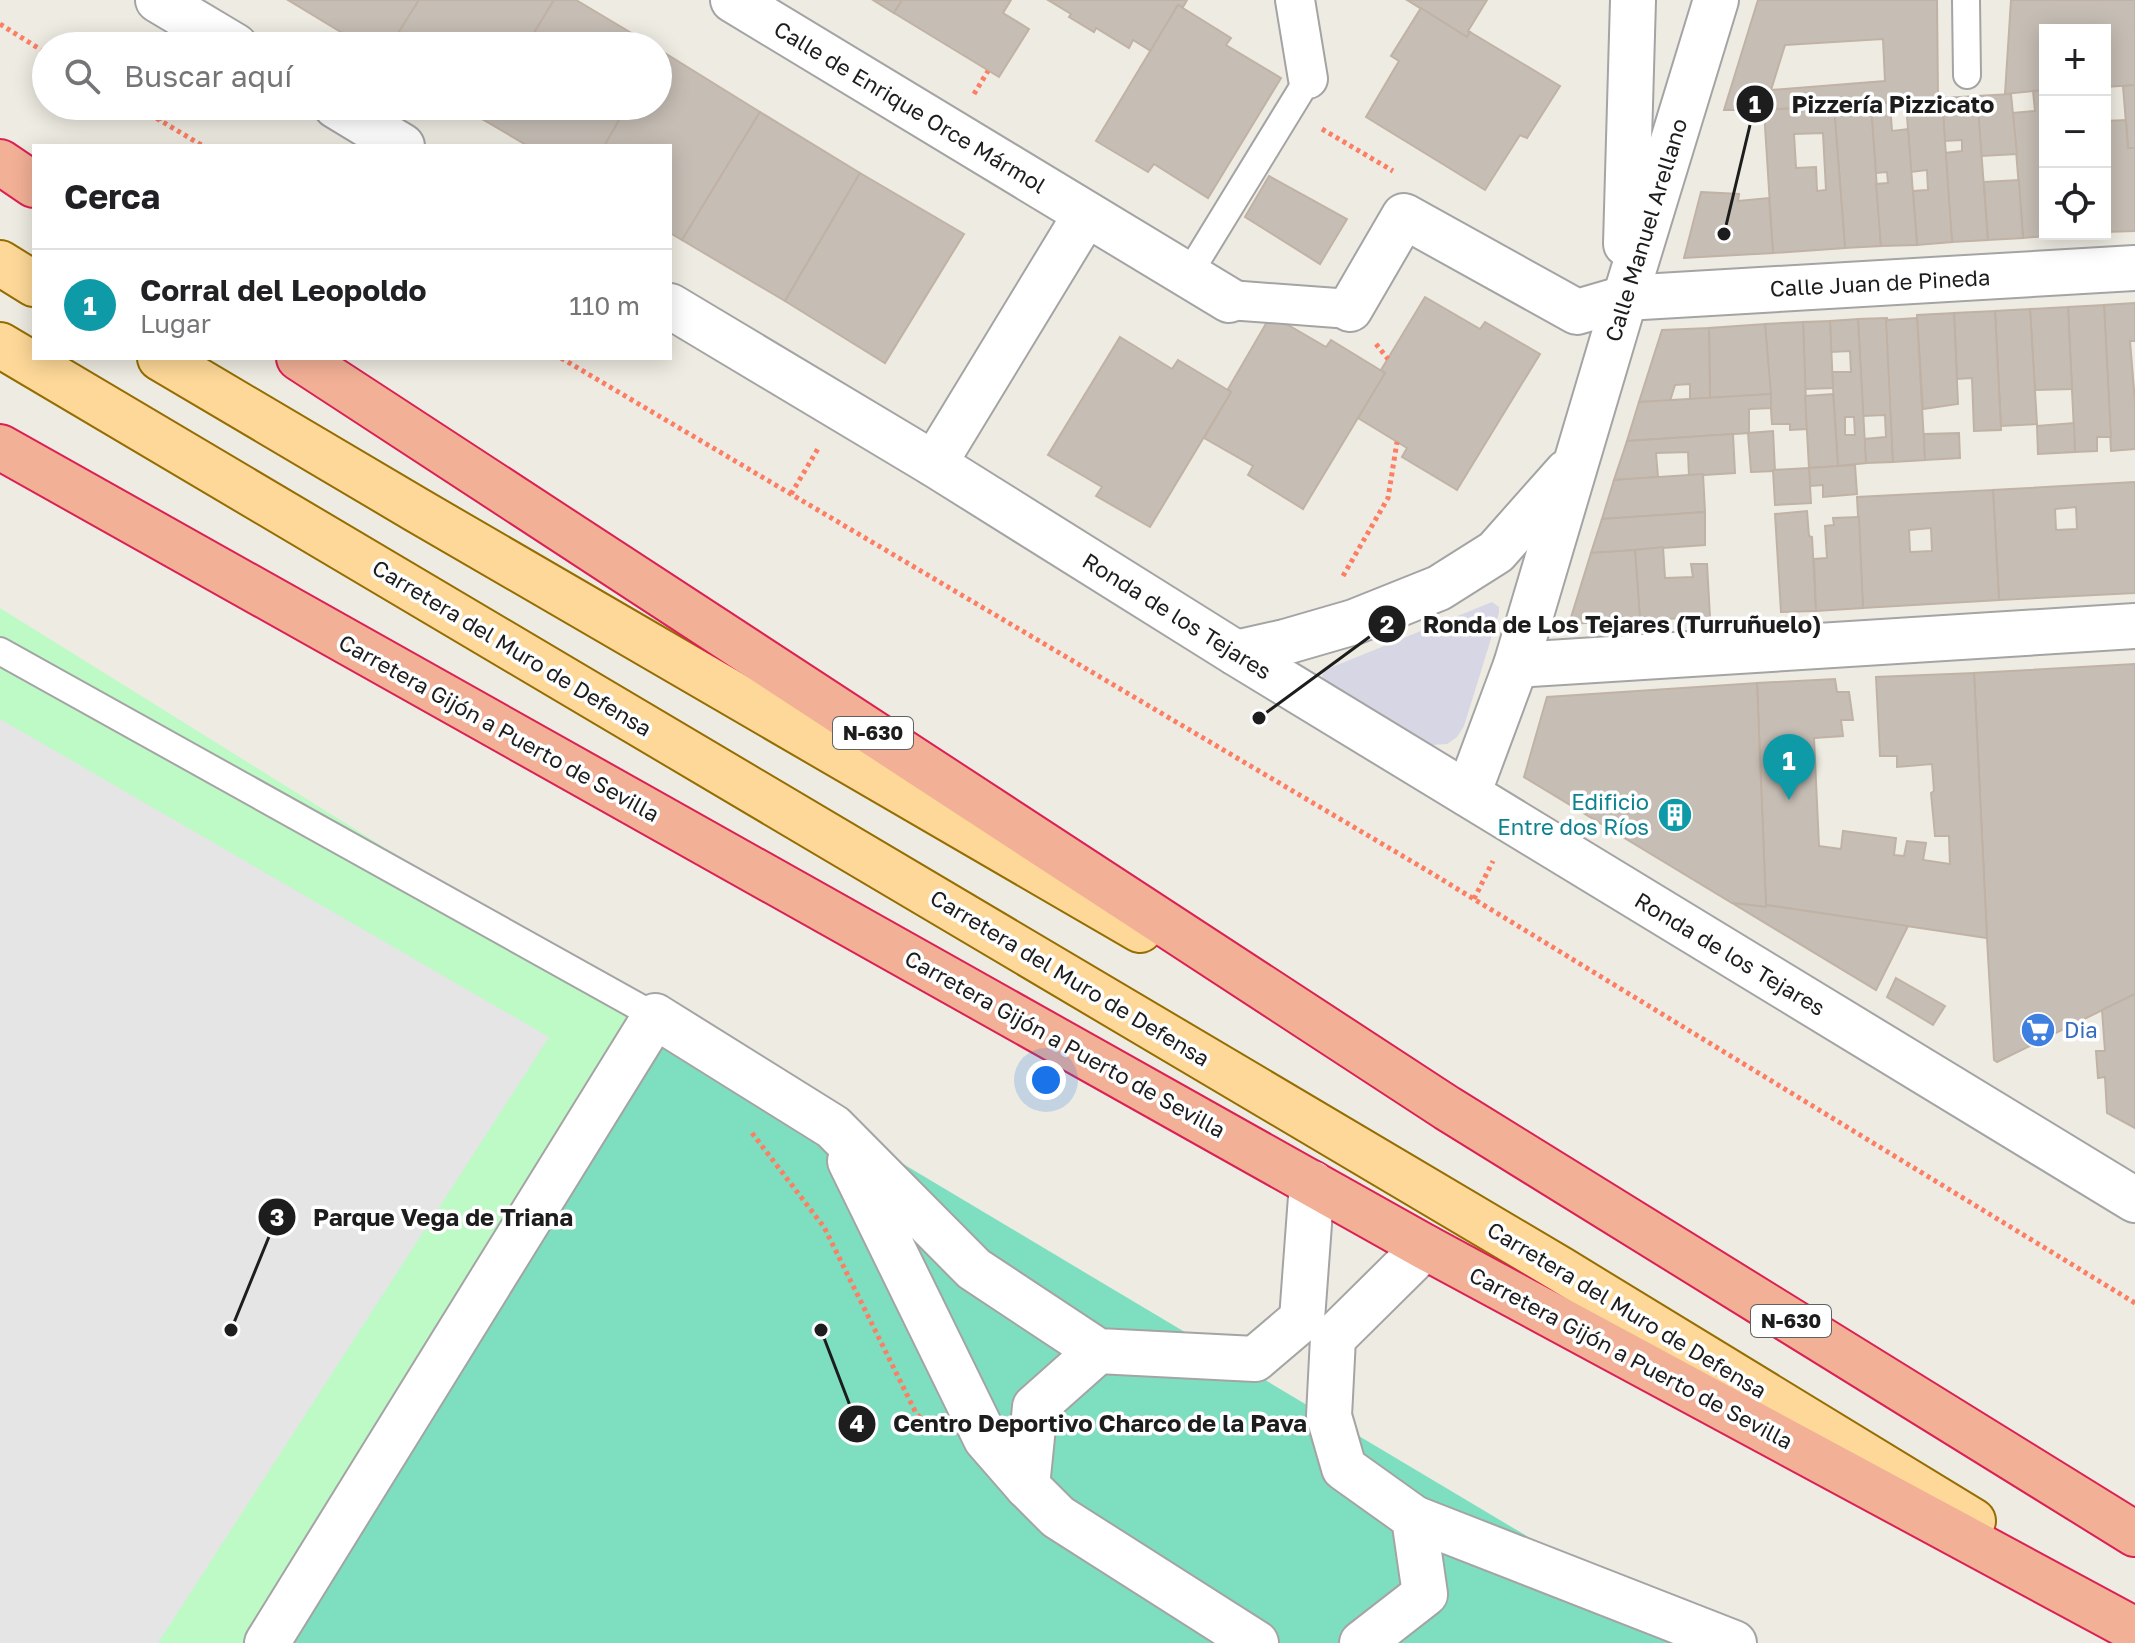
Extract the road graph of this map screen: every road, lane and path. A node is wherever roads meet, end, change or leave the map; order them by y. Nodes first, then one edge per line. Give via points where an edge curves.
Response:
1 (158, 0) edge
2 (733, 0) edge
3 (1295, 0) edge
4 (1633, 0) edge
5 (1716, 0) edge
6 (1966, 0) edge
7 (0, 24) edge
8 (212, 32) edge
9 (32, 44) edge
10 (1967, 75) dead end
11 (1299, 95) junction
12 (159, 120) edge
13 (359, 120) edge
14 (200, 144) edge
15 (399, 144) edge
16 (0, 162) edge
17 (32, 184) edge
18 (1086, 214) junction
19 (1404, 216) junction
20 (0, 263) edge
21 (2135, 268) edge
22 (1188, 275) junction
23 (32, 283) edge
24 (1625, 298) junction
25 (1229, 300) joint
26 (672, 307) edge
27 (1350, 309) joint
28 (0, 345) edge
29 (163, 360) edge
30 (302, 360) edge
31 (564, 360) edge
32 (1397, 442) dead end
33 (0, 447) edge
34 (1576, 461) junction
35 (934, 464) junction
36 (1341, 579) dead end
37 (2135, 626) edge
38 (0, 651) edge
39 (1236, 653) junction
40 (1516, 665) junction
41 (1468, 794) junction
42 (655, 1016) junction
43 (1447, 1108) junction
44 (833, 1127) junction
45 (1312, 1183) junction
46 (2135, 1200) edge
47 (1425, 1247) junction
48 (2135, 1303) edge
49 (1098, 1351) junction
50 (1027, 1486) junction
51 (1414, 1518) junction
52 (2135, 1534) edge
53 (2135, 1620) edge
54 (2135, 1630) edge
55 (267, 1643) edge
56 (1256, 1643) edge
57 (1362, 1643) edge
58 (1734, 1643) edge

1 - 8 street
2 - 18 street, Calle de Enrique Orce Mármol
3 - 11 street
4 - 24 street
5 - 24 street, Calle Manuel Arellano
6 - 10 lane
7 - 9 path
11 - 19 path via 1420,187
11 - 22 lane
12 - 14 path
13 - 15 street
16 - 17 highway
18 - 22 street, Calle de Enrique Orce Mármol
18 - 35 street
19 - 24 street via 1577,312
19 - 27 street, Calle de Enrique Orce Mármol
20 - 23 main road
21 - 24 street, Calle Juan de Pineda
22 - 25 street, Calle de Enrique Orce Mármol
24 - 34 street, Calle Manuel Arellano
25 - 27 street, Calle de Enrique Orce Mármol
26 - 35 street, Ronda de los Tejares
28 - 53 main road, Carretera del Muro de Defensa via 1546,1260
29 - 43 main road
30 - 43 highway, N-630
31 - 48 path via 1428,871
32 - 36 path via 1388,498
33 - 45 highway, Carretera Gijón a Puerto de Sevilla
34 - 39 street, Calle Manuel Arellano via 1496,552 1439,588 1354,622
34 - 40 street, Calle Manuel Arellano
35 - 39 street, Ronda de los Tejares
37 - 40 street
38 - 42 lane
39 - 41 street, Ronda de los Tejares
40 - 41 street, Calle Manuel Arellano
41 - 46 street, Ronda de los Tejares
42 - 44 street
42 - 55 street
43 - 52 highway, N-630
44 - 49 street via 974,1269
44 - 50 street via 986,1439
45 - 47 highway, Carretera Gijón a Puerto de Sevilla
45 - 49 street via 1302,1319 1255,1359
47 - 51 street via 1333,1338 1329,1416 1344,1468
47 - 54 highway, Carretera Gijón a Puerto de Sevilla
49 - 50 street via 1035,1407
50 - 56 street via 1058,1517
51 - 57 street via 1425,1594
51 - 58 street

